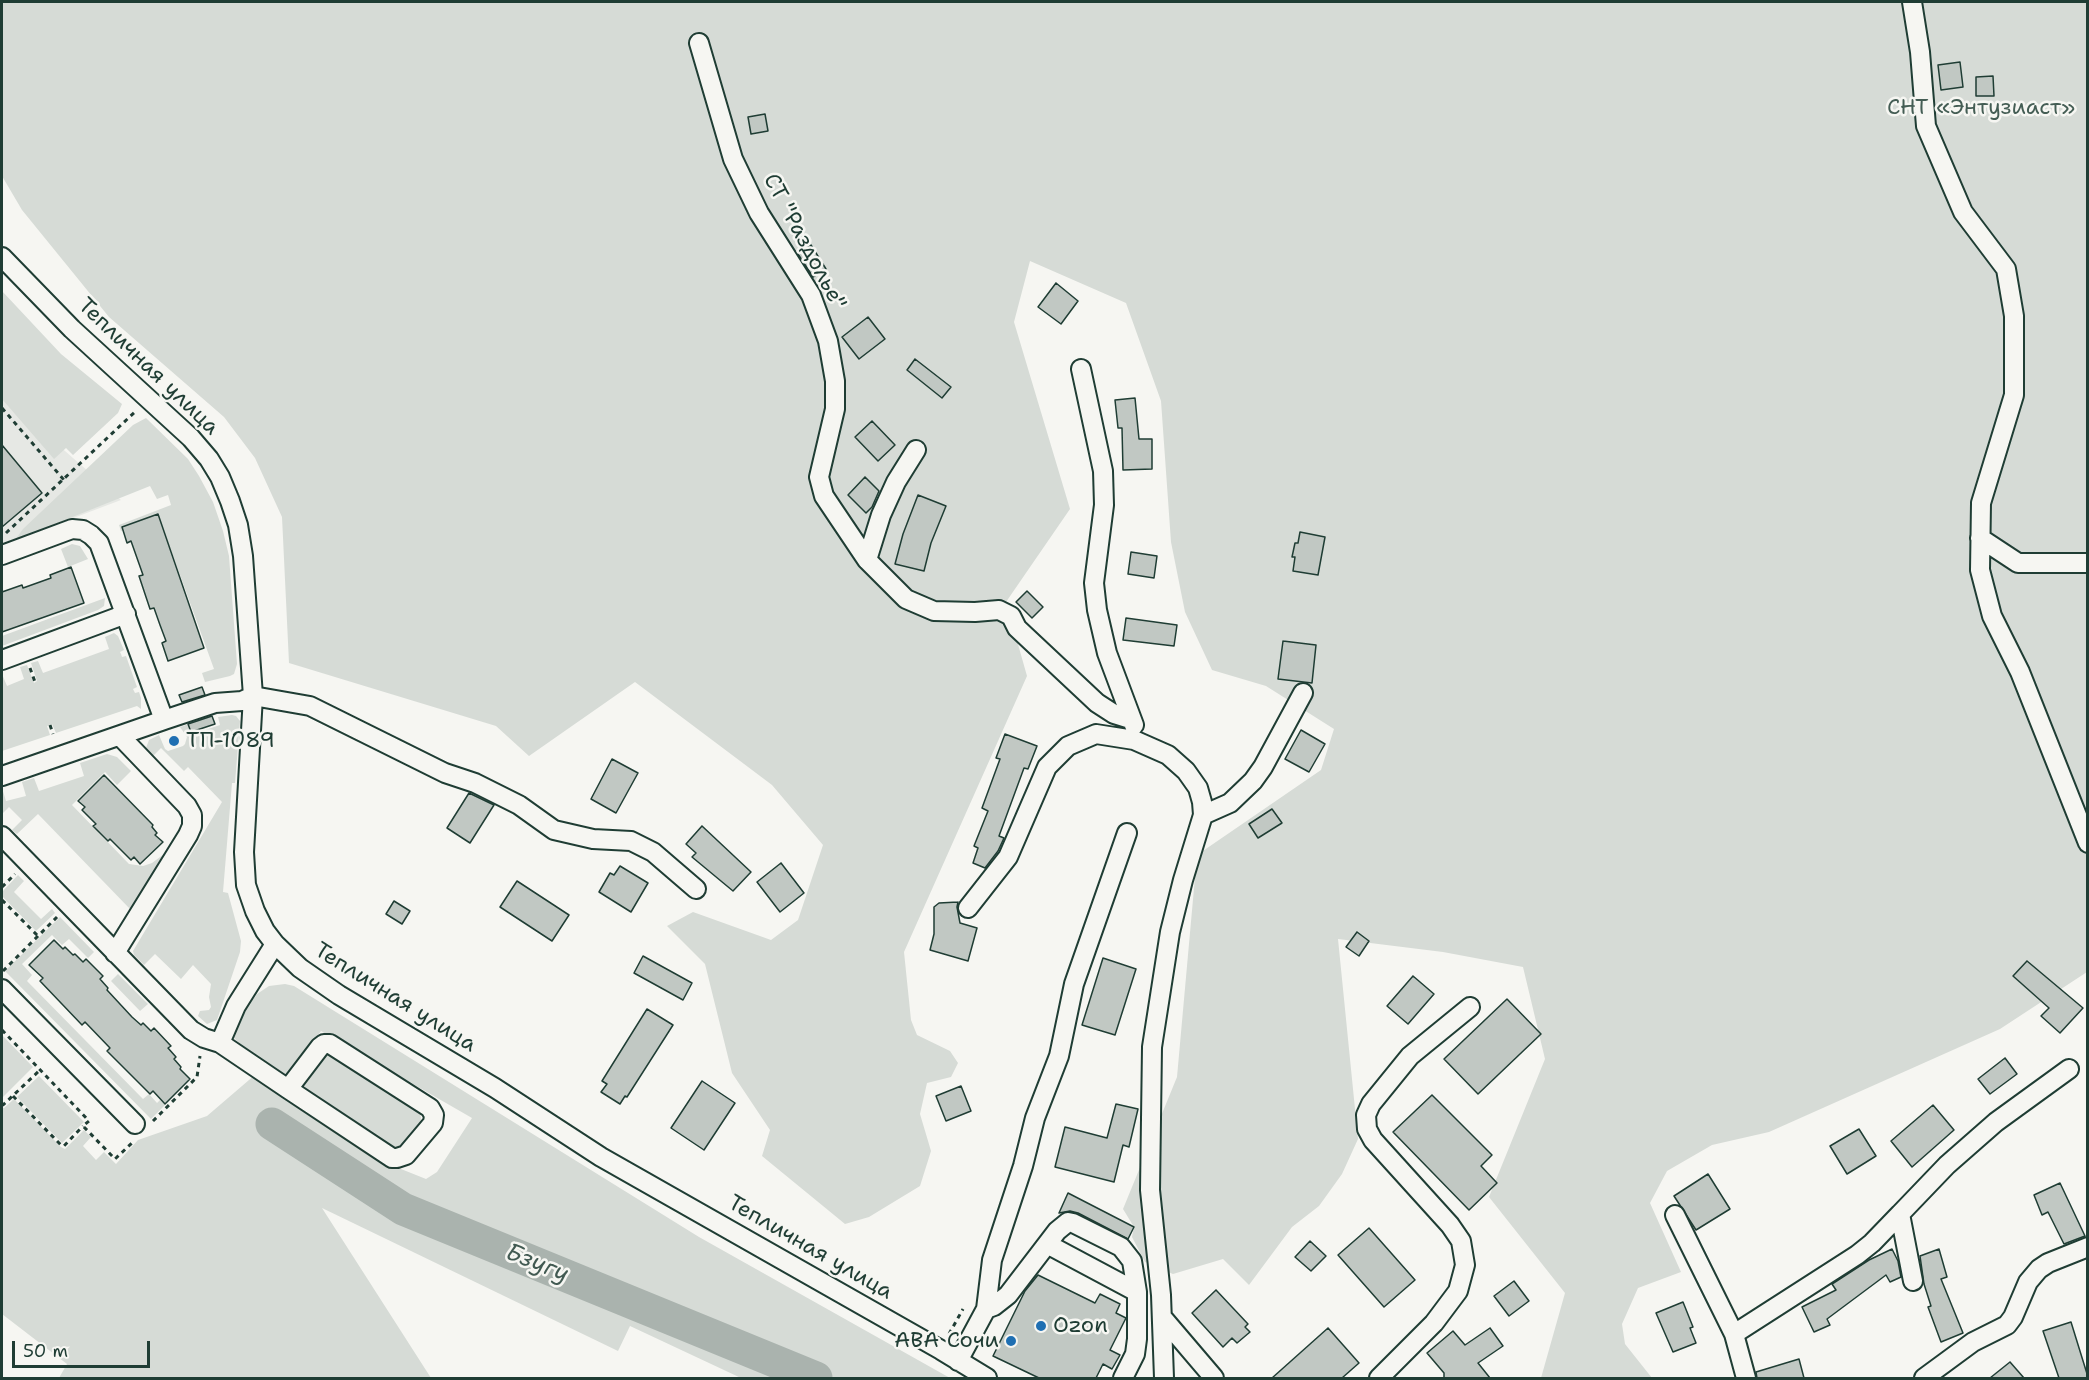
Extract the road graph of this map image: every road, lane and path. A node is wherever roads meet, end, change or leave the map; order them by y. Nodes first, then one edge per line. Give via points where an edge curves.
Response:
1 (1912, 2) edge
2 (699, 44) dead end
3 (2, 257) edge
4 (1081, 369) dead end
5 (2, 408) edge
6 (138, 409) dead end
7 (916, 450) dead end
8 (64, 480) junction
9 (2, 536) edge
10 (1980, 538) junction
11 (2, 555) edge
12 (867, 560) junction
13 (2088, 562) edge
14 (126, 614) junction
15 (2, 660) edge
16 (1303, 693) dead end
17 (253, 696) junction
18 (1130, 719) junction
19 (164, 720) junction
20 (50, 725) dead end
21 (53, 734) dead end
22 (120, 736) junction
23 (1148, 746) junction
24 (2, 776) edge
25 (1203, 814) junction
26 (1127, 833) dead end
27 (2, 836) edge
28 (2088, 843) edge
29 (22, 868) dead end
30 (2, 887) edge
31 (696, 889) dead end
32 (2, 900) edge
33 (968, 908) dead end
34 (63, 911) dead end
35 (38, 936) junction
36 (274, 944) junction
37 (115, 953) junction
38 (2, 980) edge
39 (1470, 1007) dead end
40 (2, 1030) edge
41 (220, 1043) junction
42 (201, 1051) dead end
43 (2069, 1069) dead end
44 (40, 1070) junction
45 (288, 1089) junction
46 (13, 1096) junction
47 (2, 1104) edge
48 (143, 1124) joint
49 (83, 1126) junction
50 (130, 1145) dead end
51 (1900, 1214) junction
52 (1675, 1215) dead end
53 (1047, 1244) junction
54 (2088, 1247) edge
55 (1913, 1281) dead end
56 (1137, 1292) junction
57 (986, 1309) junction
58 (1162, 1317) junction
59 (1734, 1334) junction
60 (958, 1361) junction
61 (987, 1378) edge
62 (1124, 1378) edge
63 (1164, 1378) edge
64 (1214, 1378) edge
65 (1379, 1378) edge
66 (1746, 1378) edge
67 (1924, 1378) edge

1 - 10 street via 1926,126 1963,212 2006,269 2014,316 2014,395 1982,503
2 - 12 street, СТ "Раздолье" via 734,159 759,213 811,295 828,341 835,409 819,477 824,496
3 - 17 street, Тепличная улица via 72,329 191,438 220,477 238,525 243,556
4 - 18 street via 1103,471 1104,505 1094,582 1097,610
5 - 8 path
6 - 8 path
7 - 12 street via 881,515
8 - 9 path
10 - 13 street via 2018,563
10 - 28 street via 1980,570 1992,616 2020,672
11 - 14 street via 72,529 83,530 99,543
12 - 18 street, СТ "Раздолье" via 906,599 934,611 999,610 1011,616 1017,628 1098,703
14 - 15 street
14 - 19 street
16 - 25 street via 1253,782 1230,803
17 - 19 street via 243,701 215,703
17 - 31 street via 310,706 519,805 554,830 593,839 630,841 652,852
17 - 36 street, Тепличная улица via 244,852 246,885
18 - 23 street
19 - 22 street
20 - 21 path
22 - 24 street
22 - 37 street via 187,806 192,826
23 - 25 street via 1168,755 1186,771 1198,788
23 - 33 street via 1096,734 1068,746 1047,767 1008,857
25 - 58 street via 1170,932 1152,1047 1150,1190
26 - 57 street via 1074,984 1059,1056 1035,1118 992,1260
27 - 37 street
29 - 30 path
32 - 35 path
34 - 35 path
35 - 38 path
36 - 41 street via 236,1006
36 - 60 street, Тепличная улица via 339,995 601,1157
37 - 41 street via 191,1029
38 - 48 street
39 - 65 street via 1410,1056 1366,1114 1373,1140 1450,1225 1461,1242 1465,1265 1458,1291 1434,1323
40 - 44 path
41 - 45 street
42 - 48 path via 197,1077
43 - 51 street via 1996,1122
44 - 46 path
44 - 49 path via 89,1121
45 - 45 street via 392,1158 406,1155 433,1122 430,1108 330,1044 320,1047
46 - 47 path
46 - 49 path via 61,1145
49 - 50 path via 115,1159
51 - 55 street
51 - 59 street via 1857,1255
52 - 59 street
53 - 56 street
53 - 56 street via 1062,1226 1073,1222 1121,1247 1132,1261
53 - 57 street via 1008,1295
54 - 67 street via 2039,1269 2028,1282 2007,1325 1973,1342
56 - 62 street via 1135,1354
57 - 60 street
58 - 63 street
58 - 64 street
59 - 66 street
60 - 61 street, Тепличная улица

